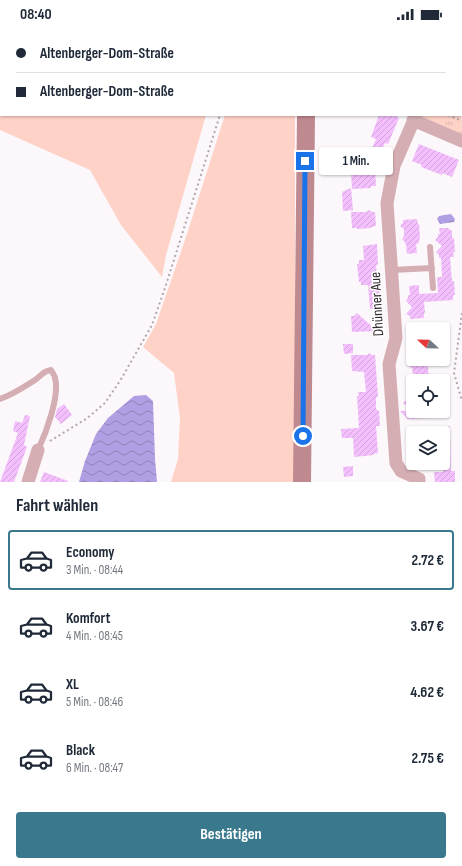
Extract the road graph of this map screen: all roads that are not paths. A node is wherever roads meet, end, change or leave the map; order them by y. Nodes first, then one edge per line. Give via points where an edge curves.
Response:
1 (306, 116) edge
2 (414, 118) edge
3 (462, 141) edge
4 (430, 247) dead end
5 (432, 268) junction
6 (392, 270) junction
7 (433, 288) dead end
8 (0, 399) edge
9 (38, 450) joint
10 (28, 482) edge
11 (302, 482) edge
12 (419, 482) edge

1 - 11 main road
2 - 3 street
2 - 6 street, Dhünner Aue via 394,166 387,203
4 - 5 lane
5 - 6 lane
5 - 7 lane
6 - 12 street, Dhünner Aue via 396,338 389,364 396,463 401,471 419,479
8 - 9 lane via 36,379 45,371 51,370 55,378 56,393
9 - 10 street

